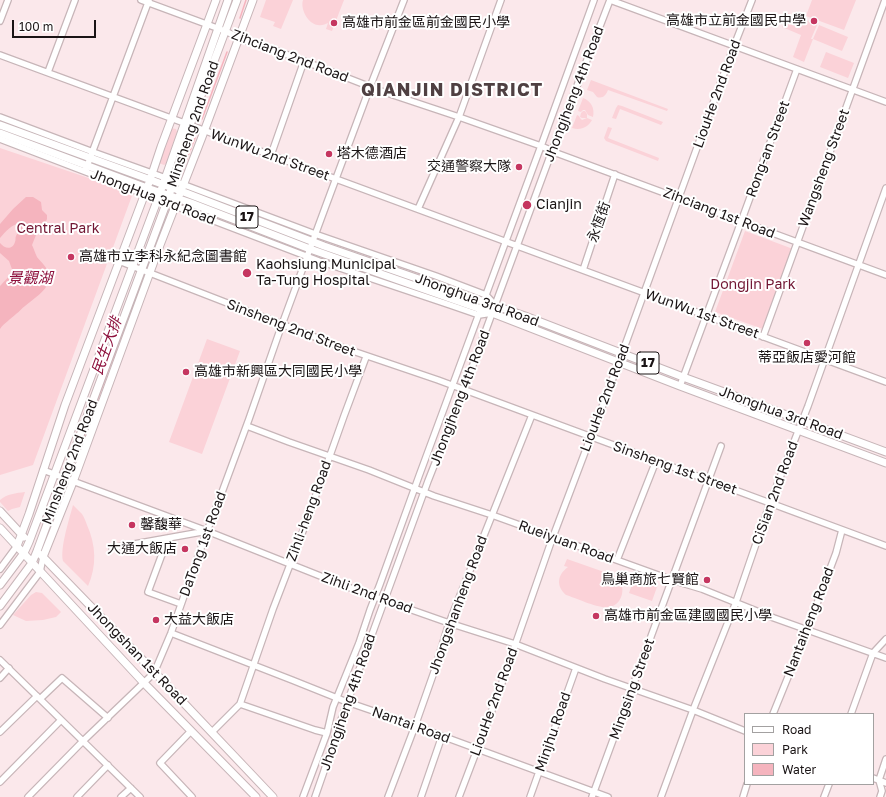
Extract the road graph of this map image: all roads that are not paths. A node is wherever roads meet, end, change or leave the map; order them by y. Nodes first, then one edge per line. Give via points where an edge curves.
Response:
1 (8, 0) edge
2 (75, 0) edge
3 (141, 0) edge
4 (216, 0) edge
5 (228, 0) edge
6 (237, 0) edge
7 (253, 0) edge
8 (404, 0) edge
9 (501, 0) edge
10 (594, 0) edge
11 (610, 0) edge
12 (752, 0) edge
13 (885, 0) edge
14 (148, 1) edge
15 (2, 11) edge
16 (0, 21) edge
17 (207, 24) junction
18 (218, 29) junction
19 (225, 32) junction
20 (239, 37) junction
21 (734, 46) junction
22 (0, 55) edge
23 (304, 61) junction
24 (797, 69) junction
25 (48, 72) junction
26 (370, 87) junction
27 (853, 90) junction
28 (113, 96) junction
29 (886, 102) edge
30 (0, 117) edge
31 (459, 117) junction
32 (172, 118) junction
33 (187, 124) junction
34 (0, 125) edge
35 (205, 130) junction
36 (0, 133) edge
37 (0, 140) edge
38 (541, 146) junction
39 (552, 151) junction
40 (271, 155) junction
41 (89, 162) junction
42 (615, 174) junction
43 (151, 177) junction
44 (336, 179) junction
45 (164, 181) junction
46 (173, 185) junction
47 (182, 188) junction
48 (886, 188) edge
49 (146, 192) junction
50 (158, 196) junction
51 (169, 196) junction
52 (678, 198) junction
53 (178, 199) junction
54 (166, 203) junction
55 (176, 206) junction
56 (418, 209) junction
57 (742, 222) junction
58 (314, 238) junction
59 (506, 242) junction
60 (797, 242) junction
61 (517, 246) junction
62 (310, 249) junction
63 (307, 257) junction
64 (119, 261) junction
65 (858, 265) junction
66 (132, 266) junction
67 (141, 269) junction
68 (583, 270) junction
69 (150, 273) junction
70 (886, 275) edge
71 (644, 293) junction
72 (486, 295) junction
73 (495, 305) junction
74 (481, 309) junction
75 (492, 313) junction
76 (706, 316) junction
77 (282, 325) junction
78 (763, 337) junction
79 (622, 353) junction
80 (366, 356) junction
81 (824, 359) junction
82 (618, 363) junction
83 (683, 377) junction
84 (886, 382) edge
85 (453, 386) junction
86 (680, 386) junction
87 (464, 390) junction
88 (532, 415) junction
89 (802, 420) junction
90 (247, 426) junction
91 (798, 430) junction
92 (590, 437) junction
93 (721, 446) dead end
94 (886, 452) edge
95 (329, 456) junction
96 (656, 461) junction
97 (886, 463) edge
98 (43, 470) junction
99 (54, 474) junction
100 (64, 478) junction
101 (709, 481) junction
102 (73, 482) junction
103 (414, 488) junction
104 (424, 492) junction
105 (770, 503) junction
106 (0, 511) edge
107 (492, 515) junction
108 (0, 528) edge
109 (842, 530) junction
110 (207, 531) junction
111 (22, 534) junction
112 (553, 537) junction
113 (168, 538) junction
114 (29, 542) junction
115 (17, 546) junction
116 (886, 546) edge
117 (112, 548) dead end
118 (37, 551) junction
119 (24, 554) junction
120 (43, 557) junction
121 (617, 560) junction
122 (32, 563) junction
123 (290, 564) junction
124 (0, 569) edge
125 (40, 572) junction
126 (672, 580) junction
127 (0, 585) edge
128 (375, 597) junction
129 (384, 600) junction
130 (736, 602) junction
131 (181, 604) junction
132 (0, 606) edge
133 (449, 622) junction
134 (0, 625) edge
135 (807, 630) junction
136 (171, 633) junction
137 (886, 639) edge
138 (515, 644) junction
139 (873, 653) junction
140 (886, 658) edge
141 (0, 660) edge
142 (253, 666) junction
143 (9, 668) junction
144 (576, 668) junction
145 (154, 672) junction
146 (0, 678) edge
147 (144, 683) junction
148 (632, 688) junction
149 (39, 698) junction
150 (336, 699) junction
151 (347, 702) junction
152 (240, 704) junction
153 (694, 710) junction
154 (773, 713) edge
155 (851, 713) edge
156 (108, 718) junction
157 (61, 720) junction
158 (415, 726) junction
159 (191, 731) junction
160 (744, 731) edge
161 (0, 732) edge
162 (212, 732) junction
163 (327, 733) junction
164 (442, 736) junction
165 (83, 741) junction
166 (477, 749) junction
167 (886, 759) edge
168 (108, 765) junction
169 (540, 772) junction
170 (880, 781) edge
171 (0, 782) edge
172 (748, 785) edge
173 (829, 785) edge
174 (131, 788) junction
175 (593, 794) edge
176 (28, 797) edge
177 (77, 797) edge
178 (121, 797) edge
179 (140, 797) edge
180 (192, 797) edge
181 (256, 797) edge
182 (273, 797) edge
183 (303, 797) edge
184 (315, 797) edge
185 (388, 797) edge
186 (421, 797) edge
187 (460, 797) edge
188 (530, 797) edge
189 (608, 797) edge
190 (661, 797) edge
191 (743, 797) edge
192 (824, 797) edge
193 (880, 797) edge

1 - 15 street
2 - 25 street
3 - 14 street, Zihciang 2nd Road
4 - 17 main road
5 - 18 main road, Minsheng 2nd Road
6 - 19 main road, Minsheng 2nd Road
7 - 20 main road
8 - 26 street, DaTong 1st Road
9 - 31 street
10 - 38 street, Jhongjheng 4th Road
11 - 21 street
11 - 39 street, Jhongjheng 4th Road
12 - 21 street, LiouHe 2nd Road
13 - 27 street, Wangsheng Street
14 - 17 street, Zihciang 2nd Road
14 - 28 street
15 - 16 street
17 - 18 street, Zihciang 2nd Road
17 - 32 main road
18 - 19 street, Zihciang 2nd Road
18 - 33 main road, Minsheng 2nd Road
19 - 20 street, Zihciang 2nd Road
19 - 33 main road, Minsheng 2nd Road
20 - 23 street, Zihciang 2nd Road
20 - 35 main road
21 - 24 street
21 - 52 street, LiouHe 2nd Road
22 - 25 street, WunWu 2nd Street
23 - 26 street, Zihciang 2nd Road
23 - 40 street
24 - 27 street
24 - 57 street, Rong-an Street
25 - 28 street, WunWu 2nd Street
26 - 31 street, Zihciang 2nd Road
26 - 44 street, DaTong 1st Road
27 - 29 street
27 - 60 street, Wangsheng Street
28 - 32 street, WunWu 2nd Street
28 - 41 street
30 - 41 street, JhongHua 3rd Road / 17
31 - 38 street, Zihciang 2nd Road
31 - 56 street
32 - 33 street, WunWu 2nd Street
32 - 43 main road
33 - 35 street, WunWu 2nd Street
33 - 45 main road, Minsheng 2nd Road
33 - 46 main road, Minsheng 2nd Road
34 - 41 main road, Jhonghua 3rd Road / 17
35 - 40 street, WunWu 2nd Street
35 - 47 main road
36 - 41 main road, JhongHua 3rd Road / 17
37 - 41 street, JhongHua 3rd Road / 17
38 - 39 street, Zihciang 2nd Road
38 - 59 street, Jhongjheng 4th Road
39 - 42 street, Zihciang 1st Road
39 - 61 street, Jhongjheng 4th Road
40 - 44 street, WunWu 2nd Street
41 - 43 main road, Jhonghua 3rd Road / 17
41 - 49 main road, JhongHua 3rd Road / 17
42 - 52 street, Zihciang 1st Road
42 - 68 street, 永恆街
43 - 45 main road, Jhonghua 3rd Road / 17
43 - 49 main road
44 - 56 street, WunWu 2nd Street
44 - 58 street, DaTong 1st Road
45 - 46 main road, Jhonghua 3rd Road / 17
45 - 50 main road, Minsheng 2nd Road
46 - 47 main road, Jhonghua 3rd Road / 17
46 - 51 main road, Minsheng 2nd Road
47 - 53 main road
47 - 58 main road, Jhonghua 3rd Road / 17
48 - 65 street, CiSian 2nd Road
49 - 50 main road, JhongHua 3rd Road / 17
49 - 64 main road
50 - 51 main road, JhongHua 3rd Road / 17
50 - 54 street, JhongHua 3rd Road / 17
50 - 66 main road, Minsheng 2nd Road
51 - 53 main road, JhongHua 3rd Road / 17
51 - 54 main road, Minsheng 2nd Road
52 - 57 street, Zihciang 1st Road
52 - 71 street, LiouHe 2nd Road
53 - 55 main road
53 - 62 main road, JhongHua 3rd Road / 17
54 - 55 street, JhongHua 3rd Road / 17
54 - 67 main road, Minsheng 2nd Road
55 - 63 street, JhongHua 3rd Road / 17
55 - 69 main road
56 - 59 street, WunWu 2nd Street
57 - 60 street, Zihciang 1st Road
57 - 76 street, Rong-an Street
58 - 62 street, DaTong 1st Road
58 - 72 street, JhongHua 3rd Road / 17 via 436,276
58 - 74 main road, Jhonghua 3rd Road / 17
59 - 61 street, WunWu 2nd Street
59 - 72 street, Jhongjheng 4th Road
60 - 65 street, Zihciang 1st Road
60 - 78 street, Wangsheng Street
61 - 68 street, WunWu 1st Street
61 - 73 street, Jhongjheng 4th Road
62 - 63 street, DaTong 1st Road
62 - 74 main road, JhongHua 3rd Road / 17
63 - 74 street, JhongHua 3rd Road / 17
63 - 77 street, DaTong 1st Road
64 - 66 street, Sinsheng 2nd Street
64 - 98 main road
65 - 70 street, Zihciang 1st Road
65 - 81 street, CiSian 2nd Road
66 - 67 street, Sinsheng 2nd Street
66 - 99 main road, Minsheng 2nd Road
67 - 69 street, Sinsheng 2nd Street
67 - 100 main road, Minsheng 2nd Road
68 - 71 street, WunWu 1st Street
69 - 77 street, Sinsheng 2nd Street
69 - 102 main road
71 - 76 street, WunWu 1st Street
71 - 79 street, LiouHe 2nd Road
72 - 73 street, JhongHua 3rd Road / 17
72 - 74 street, Jhongjheng 4th Road
73 - 74 main road, Jhonghua 3rd Road / 17
73 - 75 street, Jhongjheng 4th Road
73 - 79 main road, Jhonghua 3rd Road / 17
74 - 75 main road, JhongHua 3rd Road / 17
74 - 85 street, Jhongjheng 4th Road
75 - 82 main road, Jhonghua 3rd Road / 17
75 - 87 street, Jhongjheng 4th Road
76 - 78 street, WunWu 1st Street
76 - 83 street, Rong-an Street
77 - 80 street, Sinsheng 2nd Street
77 - 90 street, DaTong 1st Road
78 - 81 street, WunWu 1st Street
79 - 82 street, LiouHe 2nd Road
79 - 83 main road, Jhonghua 3rd Road / 17
80 - 85 street, Sinsheng 2nd Street
80 - 95 street, Zihli-heng Road
81 - 84 street, WunWu 1st Street
81 - 89 street, CiSian 2nd Road
82 - 86 main road, Jhonghua 3rd Road / 17
82 - 92 street, LiouHe 2nd Road
83 - 86 street, Rong-an Street
83 - 89 main road, Jhonghua 3rd Road / 17
85 - 87 street, Sinsheng 2nd Street
85 - 103 street, Jhongjheng 4th Road
86 - 91 main road, Jhonghua 3rd Road / 17
87 - 88 street, Sinsheng 1st Street
87 - 104 street, Jhongjheng 4th Road
88 - 92 street, Sinsheng 1st Street
88 - 107 street, Jhongshanheng Road
89 - 91 street, CiSian 2nd Road
89 - 94 main road, Jhonghua 3rd Road / 17
90 - 95 street, Rueiyuan Road
90 - 110 street, DaTong 1st Road
91 - 97 main road, Jhonghua 3rd Road / 17
91 - 105 street, CiSian 2nd Road
92 - 96 street, Sinsheng 1st Street
92 - 112 street, LiouHe 2nd Road
93 - 101 street, Mingsing Street
95 - 103 street, Rueiyuan Road
95 - 123 street, Zihli-heng Road
96 - 101 street, Sinsheng 1st Street
96 - 121 street
98 - 99 street, Zihli 2nd Road
98 - 111 main road
99 - 100 street, Zihli 2nd Road
99 - 114 main road, Minsheng 2nd Road
100 - 102 street, Zihli 2nd Road
100 - 118 main road, Minsheng 2nd Road
101 - 105 street, Sinsheng 1st Street
101 - 126 street, Mingsing Street
102 - 110 street, Zihli 2nd Road
102 - 120 main road
103 - 104 street, Rueiyuan Road
103 - 128 street, Jhongjheng 4th Road
104 - 107 street, Rueiyuan Road
104 - 129 street, Jhongjheng 4th Road
105 - 109 street, Sinsheng 1st Street
105 - 130 street, CiSian 2nd Road
106 - 111 main road, Jhongshan 1st Road
107 - 112 street, Rueiyuan Road
107 - 133 street, Jhongshanheng Road
108 - 115 main road, Jhongshan 1st Road
109 - 116 street, Sinsheng 1st Street
109 - 135 street, Nantaiheng Road
110 - 113 street
110 - 123 street, Zihli 2nd Road
110 - 131 street, DaTong 1st Road
111 - 114 main road, Jhongshan 1st Road
111 - 115 main road
112 - 121 street, Rueiyuan Road
112 - 138 street, LiouHe 2nd Road
113 - 117 street
113 - 131 street via 148,592
114 - 118 main road, Jhongshan 1st Road
114 - 119 main road, Minsheng 2nd Road
115 - 119 main road, Jhongshan 1st Road
115 - 124 street
118 - 120 main road, Jhongshan 1st Road
118 - 122 main road, Minsheng 2nd Road
119 - 122 main road, Jhongshan 1st Road
119 - 127 main road, Minsheng 2nd Road
120 - 125 street
120 - 145 main road, Jhongshan 1st Road
121 - 126 street, Rueiyuan Road
122 - 125 main road, Jhongshan 1st Road
122 - 132 main road, Minsheng 2nd Road
123 - 128 street, Zihli 2nd Road
123 - 142 street, Zihli-heng Road
125 - 134 street
125 - 147 main road, Jhongshan 1st Road
126 - 130 street, Rueiyuan Road
126 - 148 street, Mingsing Street
128 - 129 street, Zihli 2nd Road
128 - 150 street, Jhongjheng 4th Road
129 - 133 street, Zihli 2nd Road
129 - 151 street, Jhongjheng 4th Road
130 - 135 street, Rueiyuan Road
130 - 153 street, CiSian 2nd Road
131 - 136 street, DaTong 1st Road
133 - 138 street, Zihli 2nd Road
133 - 158 street, Jhongshanheng Road
135 - 139 street, Rueiyuan Road
135 - 154 street, Nantaiheng Road
136 - 142 street, Nantai Road
136 - 145 street, DaTong 1st Road
137 - 139 street
138 - 144 street, Zihli 2nd Road
138 - 166 street, LiouHe 2nd Road
139 - 140 street, Rueiyuan Road
139 - 155 street
141 - 143 street
142 - 150 street, Nantai Road
142 - 152 street, Zihli-heng Road
143 - 146 street
143 - 149 street
144 - 148 street, Zihli 2nd Road
144 - 169 street, Minjhu Road
145 - 147 street, DaTong 1st Road
145 - 162 main road, Jhongshan 1st Road
147 - 156 street, DaTong 1st Road
147 - 159 main road, Jhongshan 1st Road
148 - 153 street, Zihli 2nd Road
148 - 175 street, Mingsing Street
149 - 156 street via 62,678
149 - 157 street
149 - 161 street
150 - 151 street, Nantai Road
150 - 163 street, Jhongjheng 4th Road
151 - 158 street, Nantai Road
151 - 184 street, Jhongjheng 4th Road
152 - 162 street
152 - 163 street
153 - 160 street, Zihli 2nd Road
153 - 190 street, CiSian 2nd Road
156 - 165 street, DaTong 1st Road
157 - 165 street
157 - 171 street
158 - 164 street, Nantai Road
158 - 185 street, Jhongshanheng Road
159 - 180 street via 160,763
159 - 181 main road, Jhongshan 1st Road
162 - 182 main road, Jhongshan 1st Road
163 - 183 street, Jhongjheng 4th Road
164 - 166 street, Nantai Road
164 - 186 street
165 - 168 street
165 - 176 street, DaTong 1st Road
166 - 169 street, Nantai Road
166 - 187 street, LiouHe 2nd Road
167 - 170 street
168 - 174 street
168 - 177 street
169 - 175 street, Nantai Road
169 - 188 street, Minjhu Road
170 - 193 street
172 - 191 street
173 - 192 street
174 - 178 street
174 - 179 street
175 - 189 street, Nantai Road

